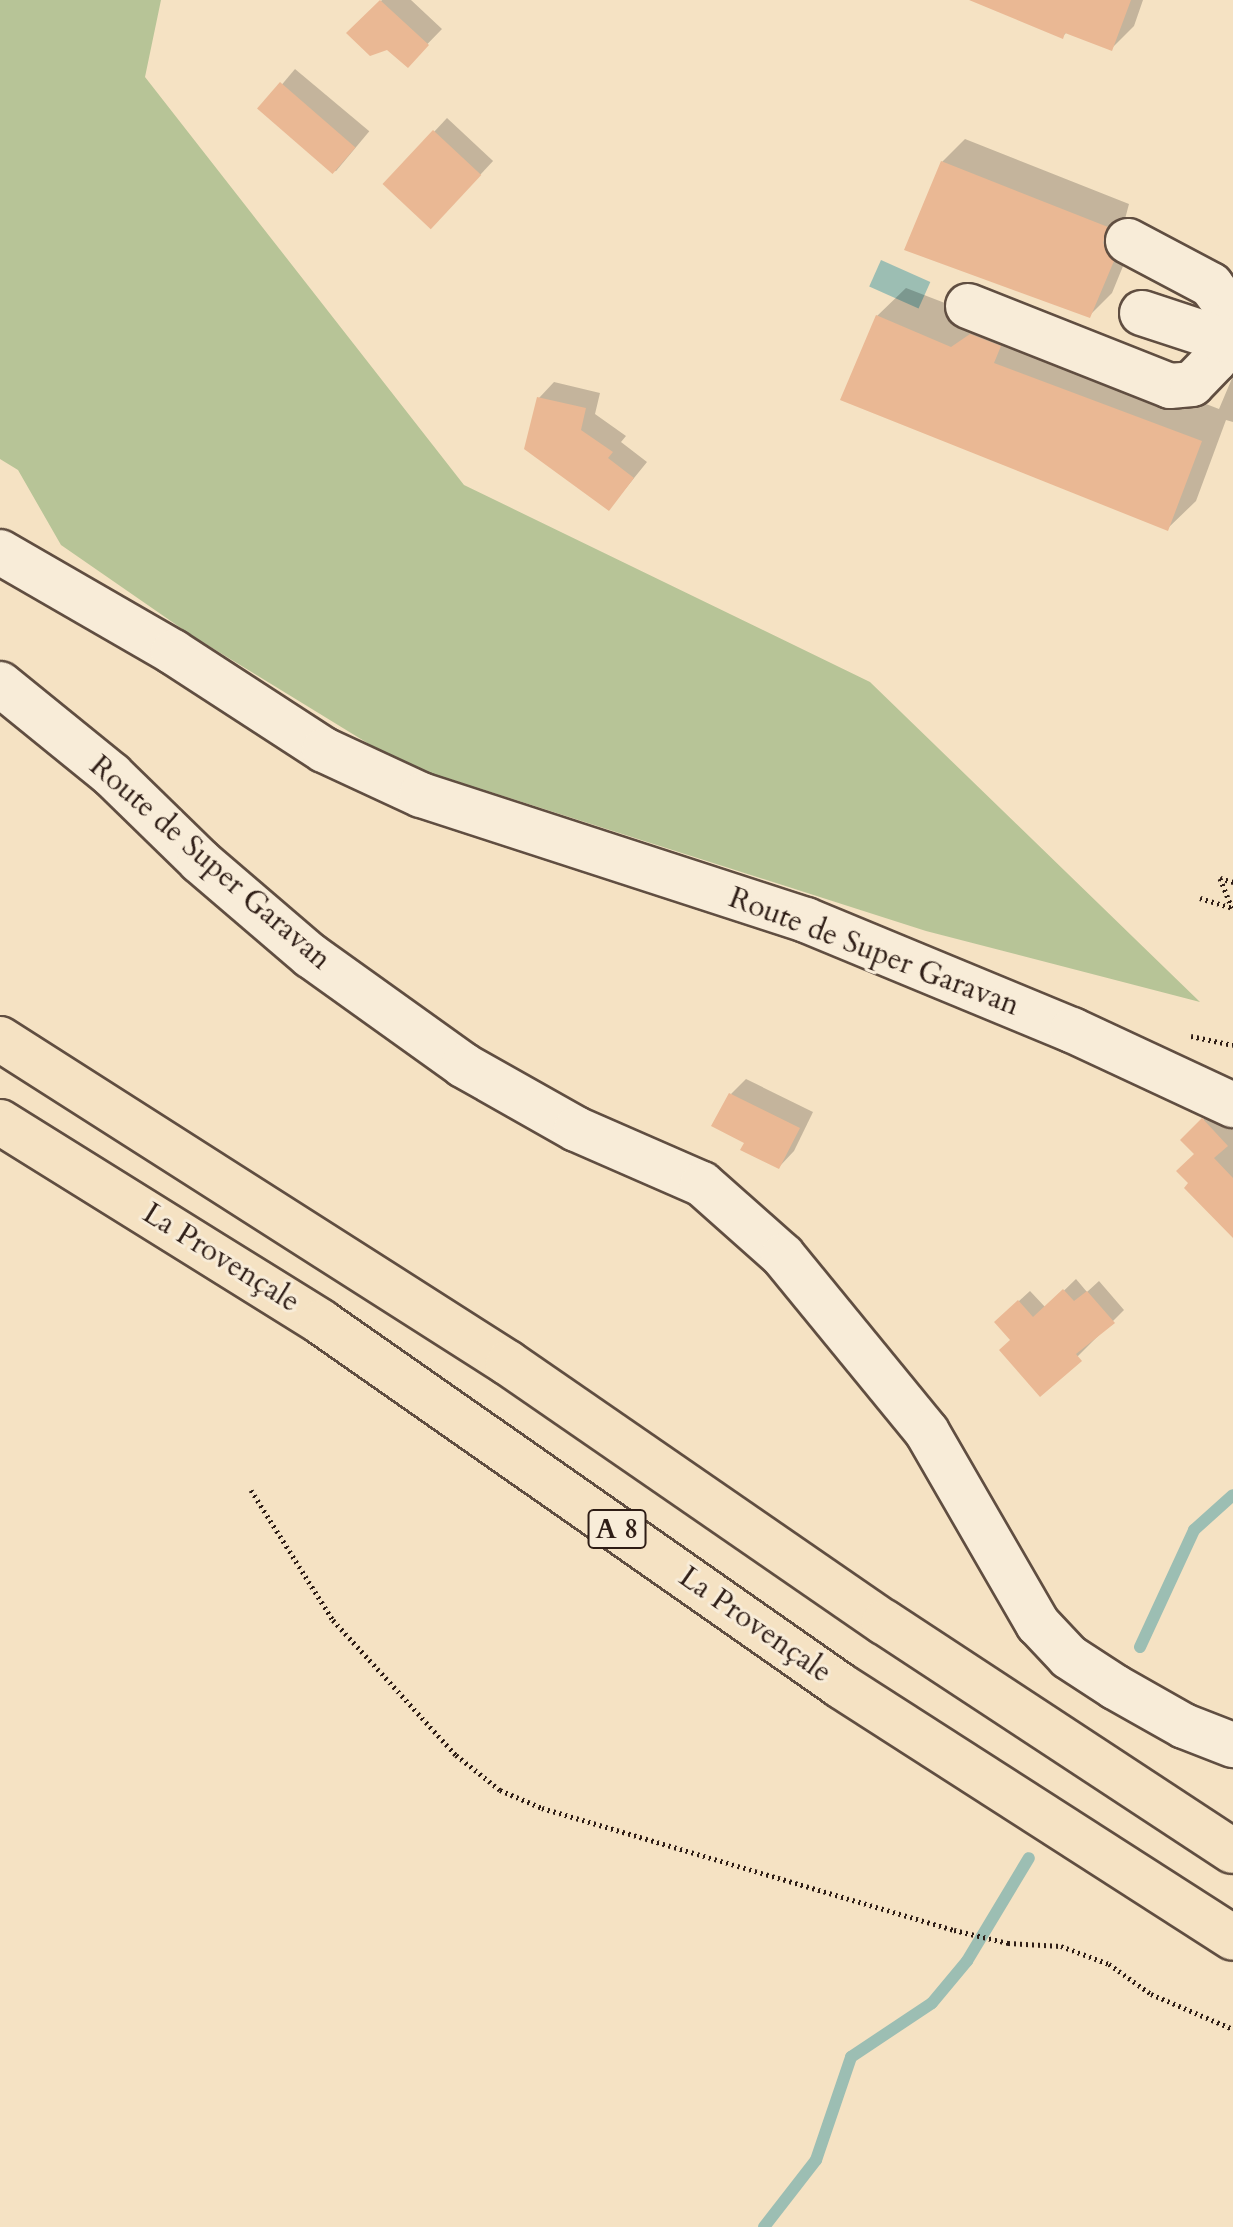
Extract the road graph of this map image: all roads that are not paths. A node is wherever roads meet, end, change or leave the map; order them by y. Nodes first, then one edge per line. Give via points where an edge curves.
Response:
1 (1128, 241) dead end
2 (968, 306) dead end
3 (1142, 313) dead end
4 (1224, 340) junction
5 (0, 552) edge
6 (0, 684) edge
7 (0, 1039) edge
8 (1233, 1105) edge
9 (0, 1122) edge
10 (1233, 1745) edge
11 (1233, 1851) edge
12 (1233, 1938) edge

1 - 4 street via 1211,285 1224,303
2 - 4 street via 1170,386 1192,384 1215,360
3 - 4 street
5 - 8 street, Route de Super Garavan via 173,652 324,750 421,795 806,920 1072,1030
6 - 10 street, Route de Super Garavan via 112,775 200,861 311,956 463,1065 576,1129 702,1184 783,1256 927,1432 1038,1624 1069,1657 1184,1726
7 - 11 highway, A 8 via 482,1346 884,1622
9 - 12 highway, La Provençale / A 8 via 321,1322 841,1686

